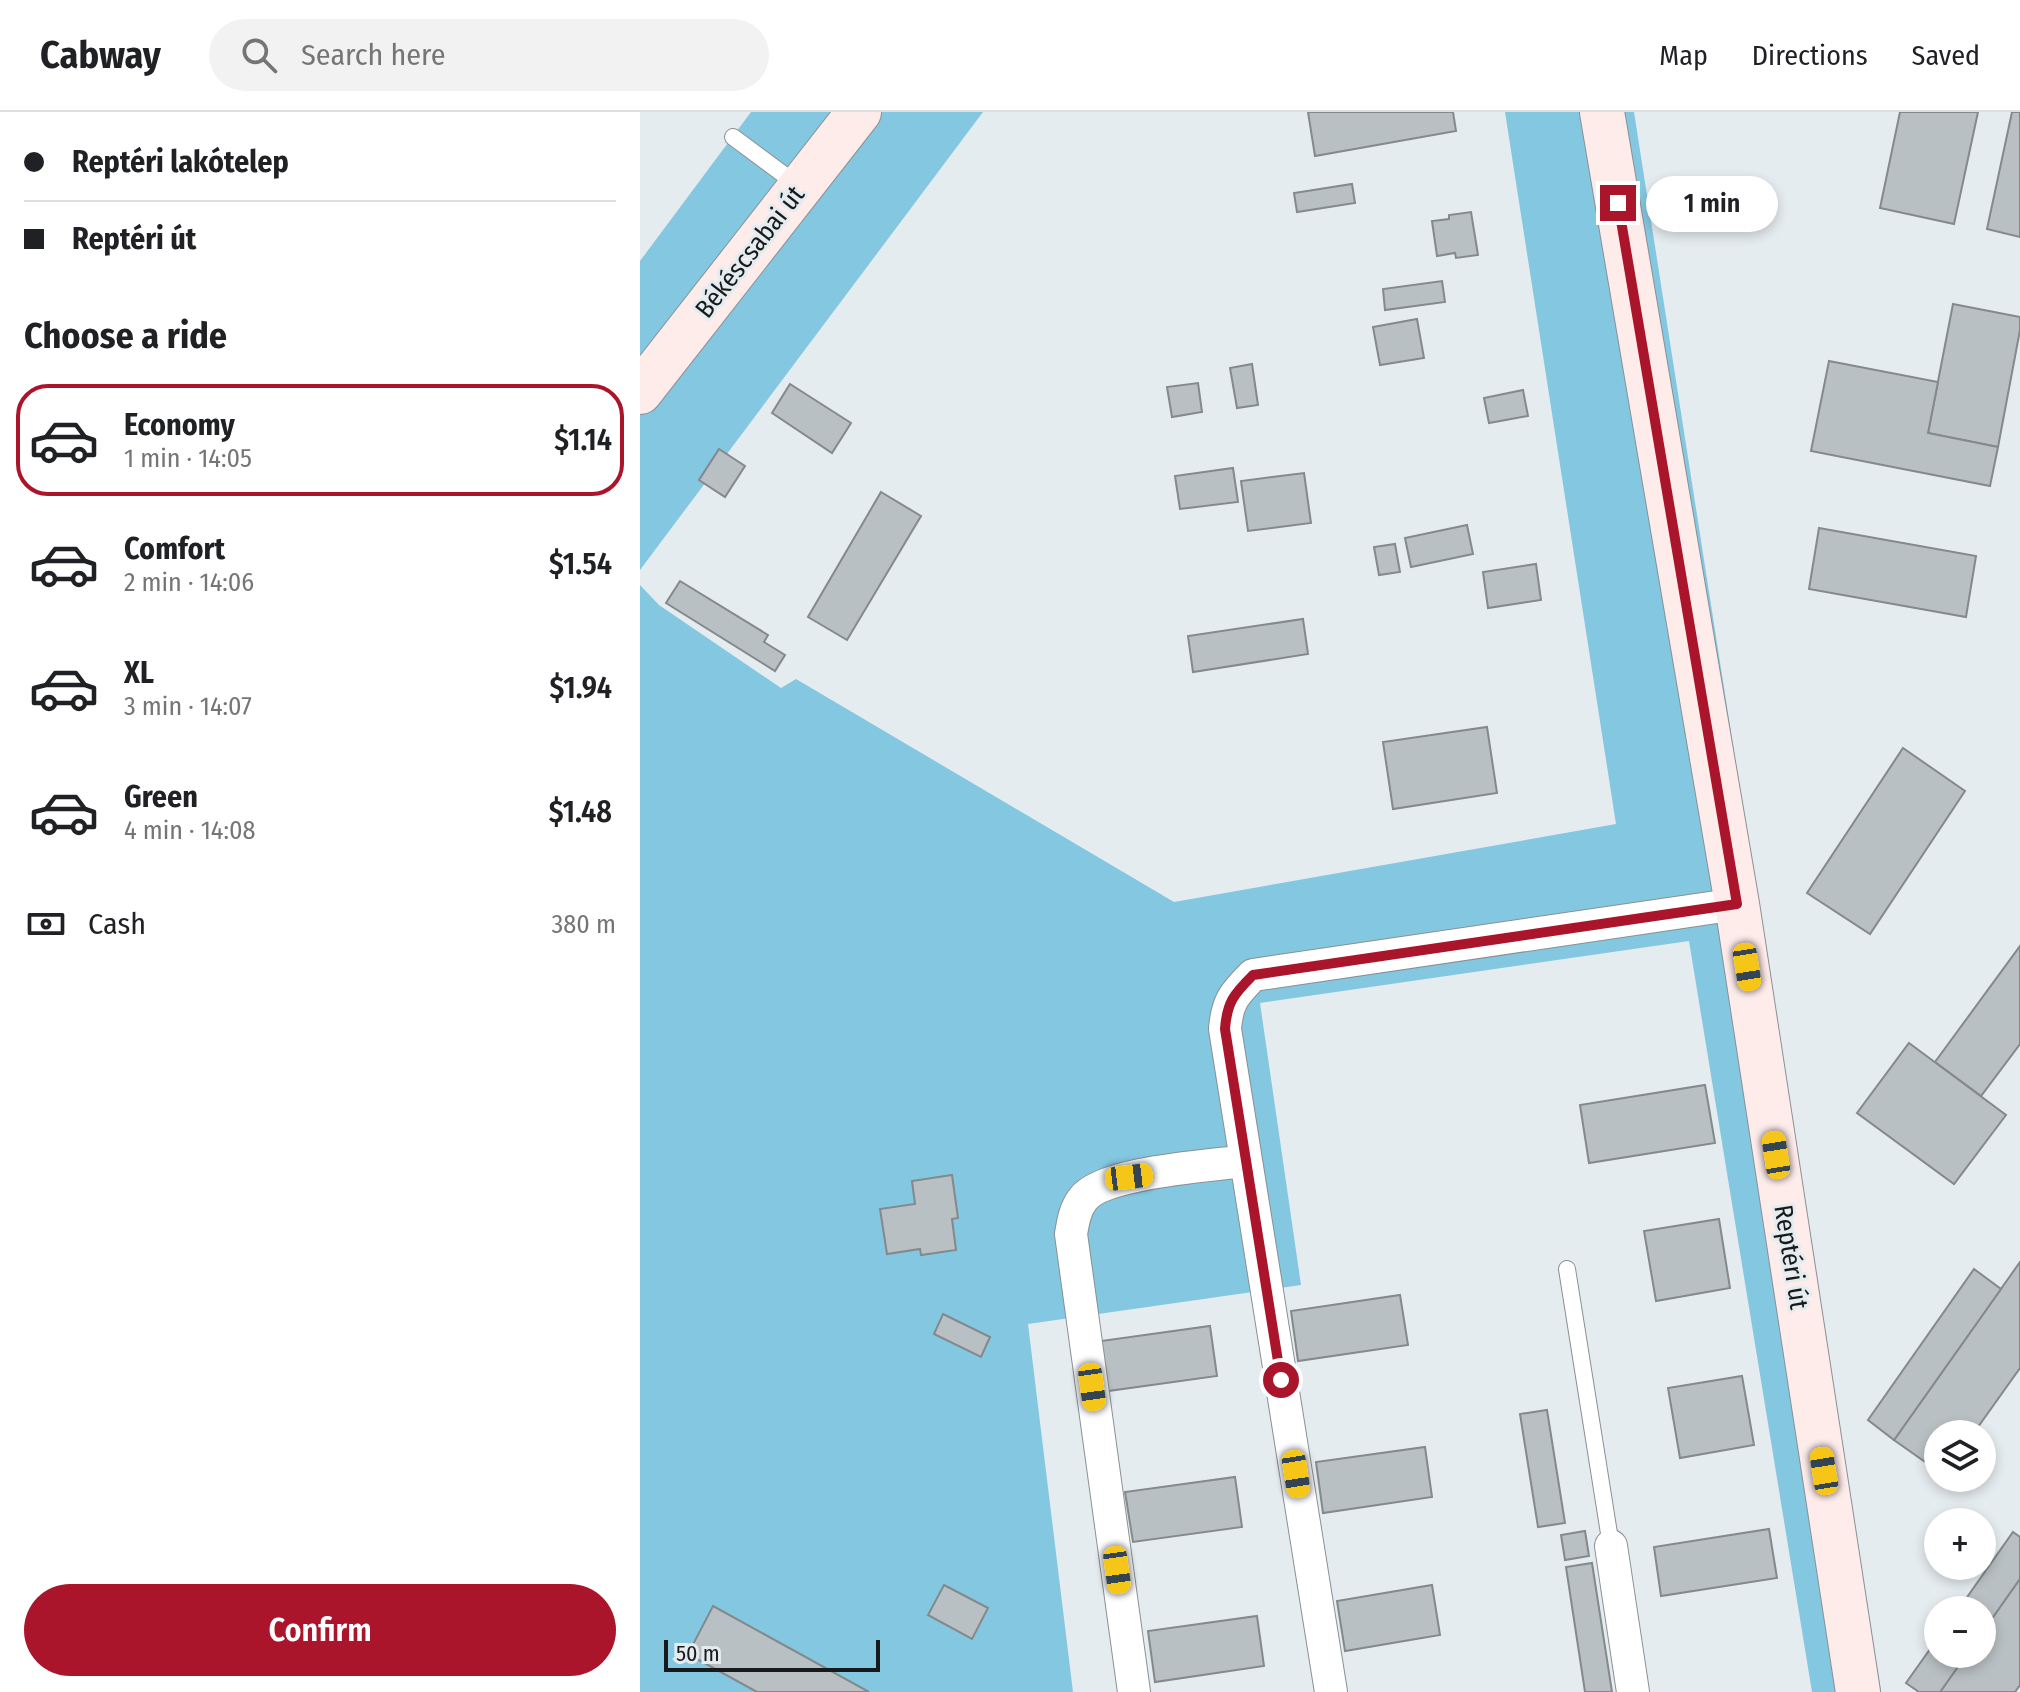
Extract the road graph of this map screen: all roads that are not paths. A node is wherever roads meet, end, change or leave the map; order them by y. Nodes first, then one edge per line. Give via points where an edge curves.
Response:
1 (859, 112) edge
2 (1602, 112) edge
3 (733, 137) dead end
4 (801, 187) junction
5 (640, 392) edge
6 (1737, 904) junction
7 (1245, 1161) junction
8 (1567, 1269) dead end
9 (1611, 1546) joint
10 (1134, 1692) edge
11 (1331, 1692) edge
12 (1633, 1692) edge
13 (1858, 1692) edge

1 - 4 street, Békéscsabai út
2 - 6 street, Reptéri út
3 - 4 lane
4 - 5 street, Békéscsabai út
6 - 7 street via 1253,975 1235,993 1225,1029
6 - 13 street, Reptéri út
7 - 10 street via 1129,1177 1102,1186 1084,1197 1071,1234
7 - 11 street
8 - 9 lane
9 - 12 street

